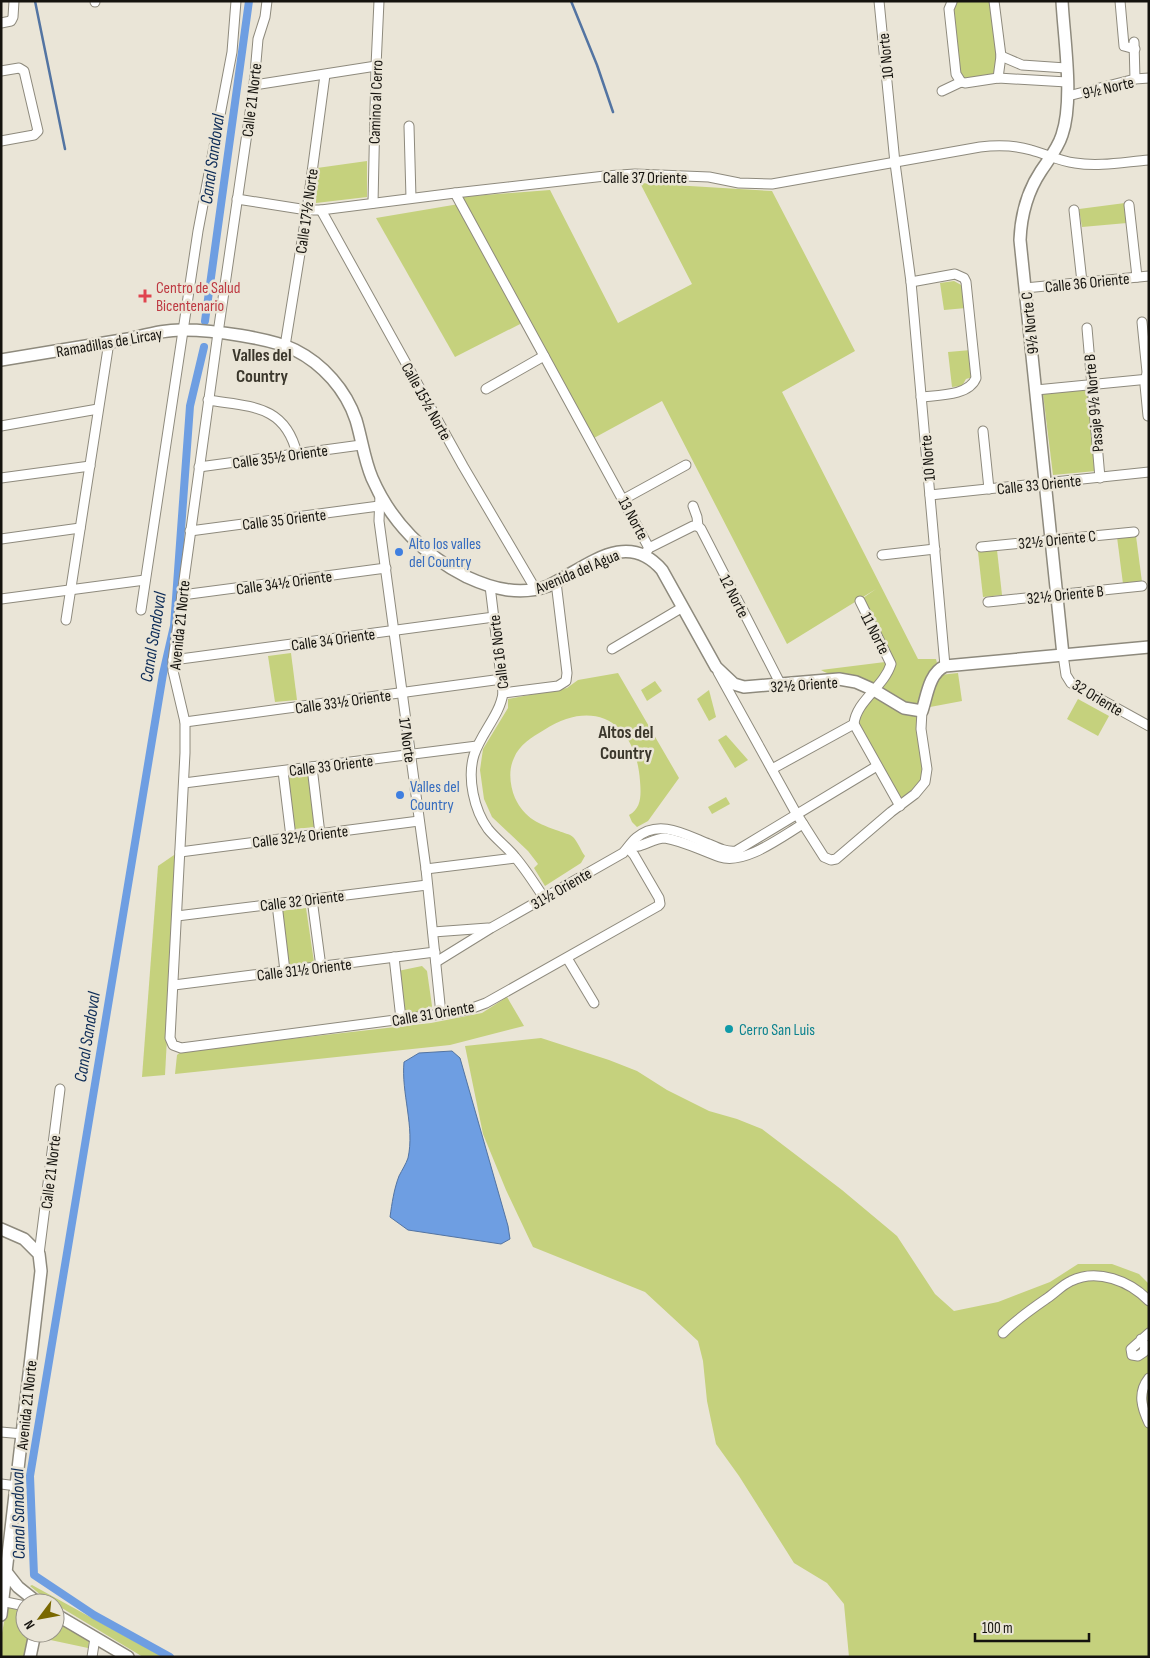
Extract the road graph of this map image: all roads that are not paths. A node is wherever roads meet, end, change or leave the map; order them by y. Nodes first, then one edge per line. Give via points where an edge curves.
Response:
1 (14, 1) edge
2 (236, 1) edge
3 (267, 1) edge
4 (379, 1) edge
5 (879, 1) edge
6 (994, 1) edge
7 (1062, 1) edge
8 (1120, 1) edge
9 (953, 2) edge
10 (1, 23) edge
11 (1001, 56) junction
12 (376, 66) junction
13 (1066, 68) junction
14 (1, 72) edge
15 (325, 75) junction
16 (998, 78) junction
17 (1149, 78) edge
18 (1135, 79) junction
19 (961, 82) junction
20 (1067, 82) junction
21 (254, 85) junction
22 (942, 91) dead end
23 (1068, 96) junction
24 (409, 126) dead end
25 (1, 141) edge
26 (1050, 158) junction
27 (1149, 160) edge
28 (895, 163) junction
29 (454, 193) junction
30 (411, 198) junction
31 (237, 199) junction
32 (373, 203) junction
33 (1129, 205) dead end
34 (307, 210) junction
35 (321, 210) junction
36 (1074, 210) dead end
37 (1149, 276) edge
38 (1137, 277) junction
39 (911, 282) junction
40 (1082, 282) junction
41 (1025, 288) junction
42 (1142, 322) dead end
43 (1087, 328) dead end
44 (183, 330) junction
45 (218, 333) junction
46 (108, 342) junction
47 (285, 346) junction
48 (544, 356) junction
49 (1, 360) edge
50 (1147, 379) edge
51 (1092, 384) junction
52 (486, 389) dead end
53 (1036, 390) junction
54 (921, 397) junction
55 (208, 400) junction
56 (98, 409) junction
57 (1148, 416) edge
58 (1, 426) edge
59 (983, 431) dead end
60 (361, 445) junction
61 (297, 454) junction
62 (686, 464) dead end
63 (90, 466) junction
64 (199, 467) junction
65 (1149, 472) edge
66 (1, 478) edge
67 (1100, 478) junction
68 (1046, 484) junction
69 (989, 489) junction
70 (930, 495) junction
71 (624, 499) junction
72 (380, 501) junction
73 (693, 506) dead end
74 (698, 526) junction
75 (80, 528) junction
76 (190, 531) junction
77 (1134, 532) dead end
78 (1, 539) edge
79 (1051, 540) junction
80 (981, 547) dead end
81 (935, 549) junction
82 (646, 551) junction
83 (882, 554) dead end
84 (386, 568) junction
85 (145, 580) junction
86 (556, 582) junction
87 (490, 586) junction
88 (1142, 586) dead end
89 (71, 590) junction
90 (536, 590) junction
91 (1057, 594) junction
92 (182, 595) junction
93 (1, 599) edge
94 (860, 601) dead end
95 (988, 602) dead end
96 (682, 607) junction
97 (141, 610) dead end
98 (494, 617) junction
99 (66, 620) dead end
100 (394, 630) junction
101 (1149, 647) edge
102 (612, 650) dead end
103 (1063, 655) junction
104 (174, 660) junction
105 (946, 666) junction
106 (716, 667) junction
107 (502, 679) junction
108 (781, 685) junction
109 (874, 690) junction
110 (402, 693) junction
111 (503, 693) junction
112 (922, 711) junction
113 (185, 722) junction
114 (854, 724) junction
115 (1149, 726) edge
116 (477, 746) junction
117 (410, 754) junction
118 (877, 766) junction
119 (312, 767) junction
120 (772, 769) junction
121 (283, 771) junction
122 (184, 784) junction
123 (900, 806) junction
124 (796, 813) junction
125 (419, 821) junction
126 (803, 824) junction
127 (320, 834) junction
128 (291, 837) junction
129 (629, 847) junction
130 (180, 852) junction
131 (733, 855) junction
132 (515, 858) junction
133 (426, 869) junction
134 (427, 884) junction
135 (544, 898) junction
136 (312, 899) junction
137 (277, 904) junction
138 (177, 916) junction
139 (491, 928) junction
140 (433, 932) junction
141 (394, 957) junction
142 (435, 957) junction
143 (567, 958) junction
144 (321, 967) junction
145 (285, 971) junction
146 (174, 985) junction
147 (594, 1003) dead end
148 (441, 1014) junction
149 (401, 1019) junction
150 (181, 1048) joint
151 (60, 1089) dead end
152 (1, 1229) edge
153 (39, 1254) junction
154 (1149, 1301) edge
155 (1003, 1333) dead end
156 (1149, 1333) edge
157 (1142, 1340) dead end
158 (1149, 1378) edge
159 (1149, 1423) edge
160 (1, 1432) edge
161 (23, 1434) junction
162 (1, 1484) edge
163 (17, 1486) junction
164 (7, 1572) junction
165 (26, 1593) edge
166 (2, 1601) edge
167 (15, 1604) edge
168 (1, 1615) edge
169 (65, 1620) edge
170 (96, 1638) junction
171 (33, 1643) edge
172 (30, 1657) edge
173 (92, 1657) edge
174 (128, 1657) edge

1 - 10 street via 11,21
2 - 44 street via 232,52
3 - 21 street, Calle 21 Norte via 258,39
4 - 12 street, Camino al Cerro
5 - 28 street, 10 Norte
6 - 11 street
7 - 13 street, 9½ Norte C
8 - 18 street via 1124,46 1134,46
9 - 19 street via 949,9 956,74
11 - 13 street via 1022,66
11 - 16 street
12 - 15 street
12 - 32 street, Camino al Cerro
13 - 20 street, 9½ Norte C
14 - 25 street via 24,70 38,131 34,135
15 - 21 street
15 - 34 street, Calle 17½ Norte
16 - 19 street
16 - 20 street
17 - 18 street, 9½ Norte
18 - 23 street, 9½ Norte
19 - 22 street
20 - 23 street, 9½ Norte C
21 - 31 street, Calle 21 Norte
23 - 26 street, 9½ Norte C via 1064,130
24 - 30 street
26 - 27 street, Calle 37 Oriente via 1092,165
26 - 28 street, Calle 37 Oriente via 1029,150 1000,146
26 - 41 street, 9½ Norte C via 1030,189 1022,219 1020,240
28 - 29 street, Calle 37 Oriente via 772,184 635,174
28 - 39 street, 10 Norte
29 - 30 street, Calle 37 Oriente
29 - 48 street, 13 Norte
30 - 32 street, Calle 37 Oriente
31 - 34 street, Calle 37 Oriente
31 - 45 street, Avenida 21 Norte
32 - 35 street, Calle 37 Oriente
33 - 38 street
34 - 35 street, Calle 37 Oriente
34 - 47 street, Calle 17½ Norte
35 - 90 street, Calle 15½ Norte
36 - 40 street
37 - 38 street, Calle 36 Oriente
38 - 40 street, Calle 36 Oriente
39 - 54 street, 10 Norte
39 - 54 street via 955,274 966,282 970,306 974,384 964,390
40 - 41 street, Calle 36 Oriente
41 - 53 street, 9½ Norte C
42 - 50 street
43 - 51 street, Pasaje 9½ Norte B
44 - 45 street, Ramadillas de Lircay
44 - 46 street, Ramadillas de Lircay
44 - 85 street
45 - 47 street, Avenida del Agua
45 - 55 street, Avenida 21 Norte
46 - 49 street, Ramadillas de Lircay
46 - 56 street
47 - 60 street, Avenida del Agua via 310,359 336,384 351,408
48 - 52 street
48 - 71 street, 13 Norte
50 - 51 street
50 - 57 street
51 - 53 street
51 - 67 street, Pasaje 9½ Norte B
53 - 68 street, 9½ Norte C
54 - 70 street, 10 Norte
55 - 61 street via 272,413 290,432
55 - 64 street, Avenida 21 Norte
56 - 58 street
56 - 63 street
59 - 69 street
60 - 61 street, Calle 35½ Oriente
60 - 72 street, Avenida del Agua
61 - 64 street, Calle 35½ Oriente
62 - 71 street
63 - 66 street
63 - 75 street
64 - 76 street, Avenida 21 Norte
65 - 67 street, Calle 33 Oriente
67 - 68 street, Calle 33 Oriente
68 - 69 street, Calle 33 Oriente
68 - 79 street, 9½ Norte C
69 - 70 street, Calle 33 Oriente
70 - 81 street, 10 Norte
71 - 82 street, 13 Norte
72 - 76 street, Calle 35 Oriente
72 - 84 street, 17 Norte
72 - 87 street, Avenida del Agua via 426,550 459,573
73 - 74 street, 12 Norte
74 - 82 street
74 - 108 street, 12 Norte
75 - 78 street
75 - 89 street
76 - 92 street, Avenida 21 Norte
77 - 79 street, 32½ Oriente C
79 - 80 street, 32½ Oriente C
79 - 91 street, 9½ Norte C
81 - 83 street
81 - 105 street, 10 Norte
82 - 86 street, Avenida del Agua via 614,552
82 - 96 street, 13 Norte via 662,570
84 - 92 street, Calle 34½ Oriente
84 - 100 street, 17 Norte
85 - 89 street
85 - 97 street
86 - 90 street, Avenida del Agua
86 - 111 street via 567,673 564,683
87 - 90 street, Avenida del Agua via 514,591
87 - 98 street, Calle 16 Norte
88 - 91 street, 32½ Oriente B
89 - 93 street
89 - 99 street
91 - 95 street, 32½ Oriente B
91 - 103 street, 9½ Norte C
92 - 104 street, Avenida 21 Norte
94 - 109 street, 11 Norte via 891,664
96 - 102 street
96 - 106 street, 13 Norte
98 - 100 street, Calle 34 Oriente
98 - 107 street, Calle 16 Norte
100 - 104 street, Calle 34 Oriente
100 - 110 street, 17 Norte
101 - 103 street
103 - 105 street
103 - 115 street, 32 Oriente via 1066,675 1071,683
104 - 113 street, Avenida 21 Norte via 173,671
105 - 112 street via 934,675
106 - 108 street, 32½ Oriente via 734,684 744,687
106 - 120 street, 13 Norte
107 - 110 street, Calle 33½ Oriente
107 - 111 street, Calle 16 Norte
108 - 109 street, 32½ Oriente via 839,680 856,682
109 - 112 street, 32½ Oriente via 904,708
109 - 114 street via 854,716
110 - 113 street, Calle 33½ Oriente
110 - 117 street, 17 Norte
111 - 116 street, Calle 16 Norte via 502,702
112 - 123 street via 927,775 920,788
113 - 122 street, Avenida 21 Norte
114 - 118 street
114 - 120 street
116 - 117 street, Calle 33 Oriente
116 - 132 street, Calle 16 Norte via 472,764 476,805 489,830
117 - 119 street, Calle 33 Oriente
117 - 125 street, 17 Norte
118 - 123 street
118 - 124 street
119 - 121 street, Calle 33 Oriente
119 - 127 street
120 - 124 street, 13 Norte
121 - 122 street, Calle 33 Oriente
121 - 128 street
122 - 130 street, Avenida 21 Norte
123 - 126 street, 13 Norte via 836,859 824,857
124 - 126 street, 13 Norte
124 - 131 street
125 - 127 street, Calle 32½ Oriente
125 - 133 street, 17 Norte
126 - 131 street via 747,856
127 - 128 street, Calle 32½ Oriente
128 - 130 street, Calle 32½ Oriente
129 - 131 street, 31½ Oriente via 648,830 664,828
129 - 135 street, 31½ Oriente
129 - 143 street, Calle 31 Oriente via 660,904
130 - 138 street, Avenida 21 Norte
132 - 133 street
132 - 135 street, Calle 16 Norte
133 - 134 street, 17 Norte
134 - 136 street, Calle 32 Oriente
134 - 140 street, 17 Norte
135 - 139 street, 31½ Oriente
136 - 137 street, Calle 32 Oriente
136 - 144 street
137 - 138 street, Calle 32 Oriente
137 - 145 street
138 - 146 street, Avenida 21 Norte
139 - 140 street, 31½ Oriente
139 - 142 street, 31½ Oriente
140 - 142 street, 17 Norte
141 - 142 street, Calle 31½ Oriente
141 - 144 street, Calle 31½ Oriente
141 - 149 street
142 - 148 street, 17 Norte
143 - 147 street
143 - 148 street, Calle 31 Oriente via 476,1007
144 - 145 street, Calle 31½ Oriente
145 - 146 street, Calle 31½ Oriente
146 - 150 street, Avenida 21 Norte via 170,1038
148 - 149 street, Calle 31 Oriente
149 - 150 street, Calle 31 Oriente
151 - 153 street, Calle 21 Norte
152 - 153 street via 24,1239
153 - 161 street, Avenida 21 Norte via 41,1271
154 - 155 street via 1128,1285 1111,1278 1082,1277 1070,1281
156 - 157 street
158 - 159 street via 1141,1395 1142,1409
160 - 161 street
161 - 163 street, Avenida 21 Norte
162 - 163 street
163 - 164 street, Avenida 21 Norte
164 - 165 street
164 - 166 street, Avenida 21 Norte
166 - 167 street
166 - 168 street, Avenida 21 Norte
169 - 170 street
170 - 173 street
170 - 174 street
171 - 172 street

